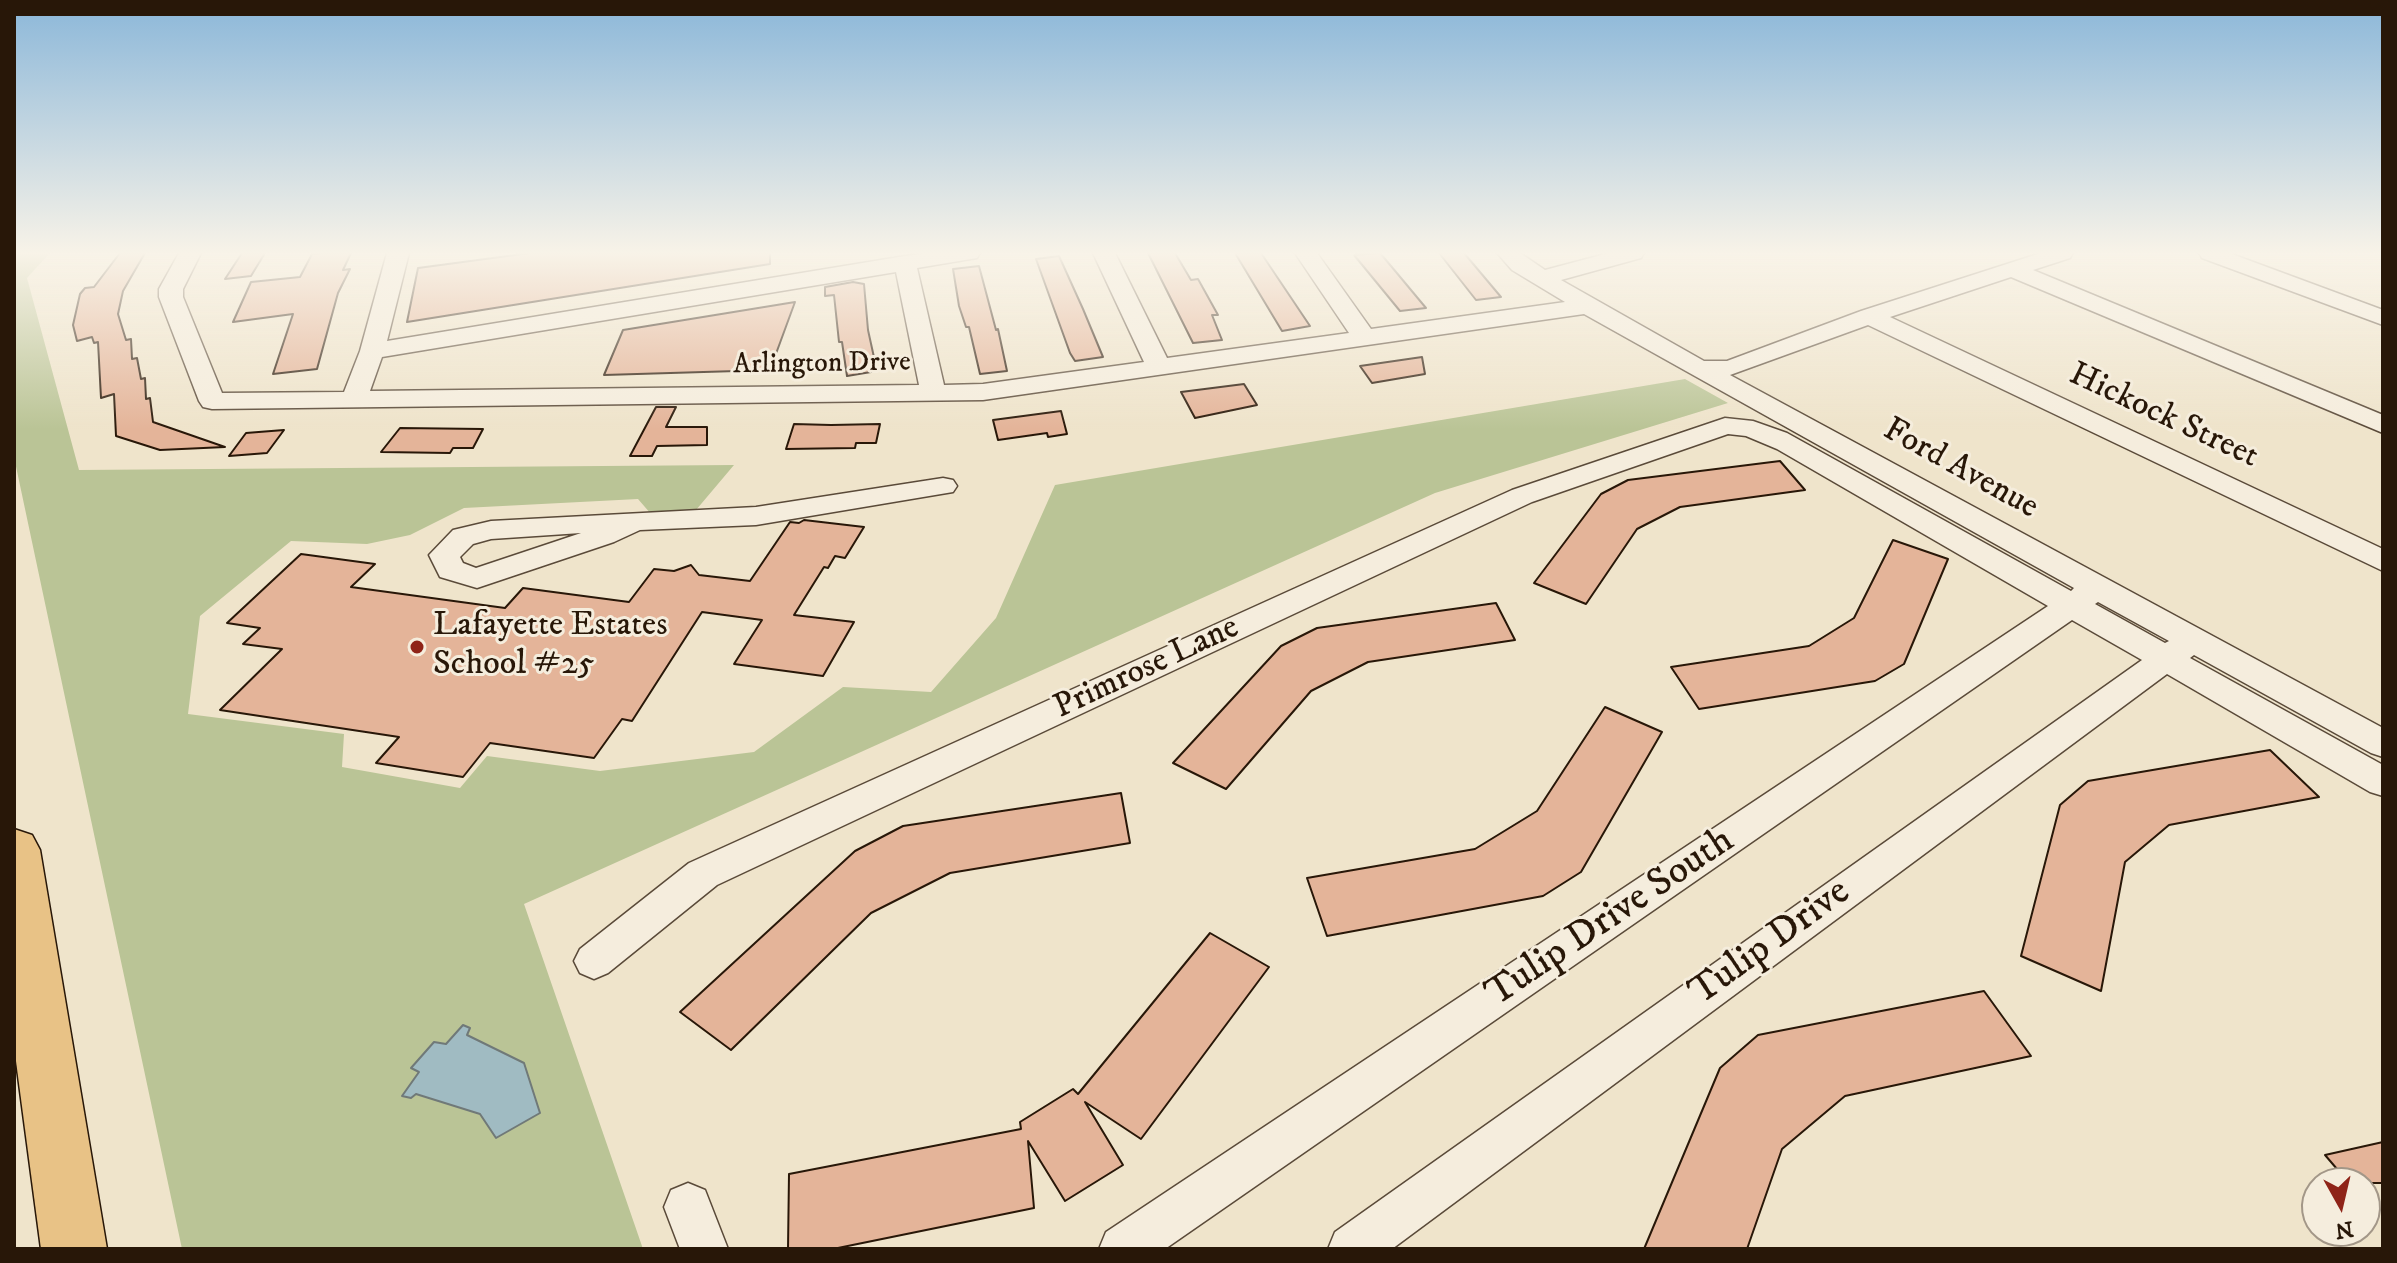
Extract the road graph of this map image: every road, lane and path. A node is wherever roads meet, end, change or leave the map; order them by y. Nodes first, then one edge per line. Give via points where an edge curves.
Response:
1 (177, 312) edge
2 (383, 312) edge
3 (609, 312) edge
4 (916, 312) edge
5 (1132, 312) edge
6 (1347, 312) edge
7 (1547, 312) edge
8 (1598, 312) edge
9 (1882, 312) edge
10 (2114, 312) edge
11 (1869, 316) junction
12 (1366, 339) junction
13 (372, 351) junction
14 (1159, 367) junction
15 (1700, 369) junction
16 (933, 393) junction
17 (354, 399) junction
18 (2383, 425) edge
19 (943, 486) dead end
20 (636, 520) junction
21 (2383, 561) edge
22 (2085, 597) junction
23 (2179, 649) junction
24 (2383, 744) edge
25 (2383, 782) edge
26 (14, 850) edge
27 (594, 961) dead end
28 (74, 1249) edge
29 (1123, 1249) edge
30 (1352, 1249) edge

1 - 17 street, Arlington Drive via 212,401
2 - 13 street
3 - 13 street
4 - 16 street
5 - 14 street
6 - 12 street
7 - 12 street, Arlington Drive
8 - 15 street, Ford Avenue
9 - 11 street
10 - 18 street
11 - 15 street via 1730,368
11 - 21 street, Hickock Street
12 - 14 street, Arlington Drive
13 - 17 street
14 - 16 street, Arlington Drive via 983,392
15 - 22 street, Ford Avenue
16 - 17 street, Arlington Drive
19 - 20 street via 756,516
20 - 20 street via 491,530 463,537 444,555 451,570 477,578
22 - 23 street
22 - 27 street, Primrose Lane via 1764,432 1725,426 1522,496 703,874
22 - 29 street, Tulip Drive South
23 - 24 street
23 - 25 street
23 - 30 street, Tulip Drive
26 - 28 highway

